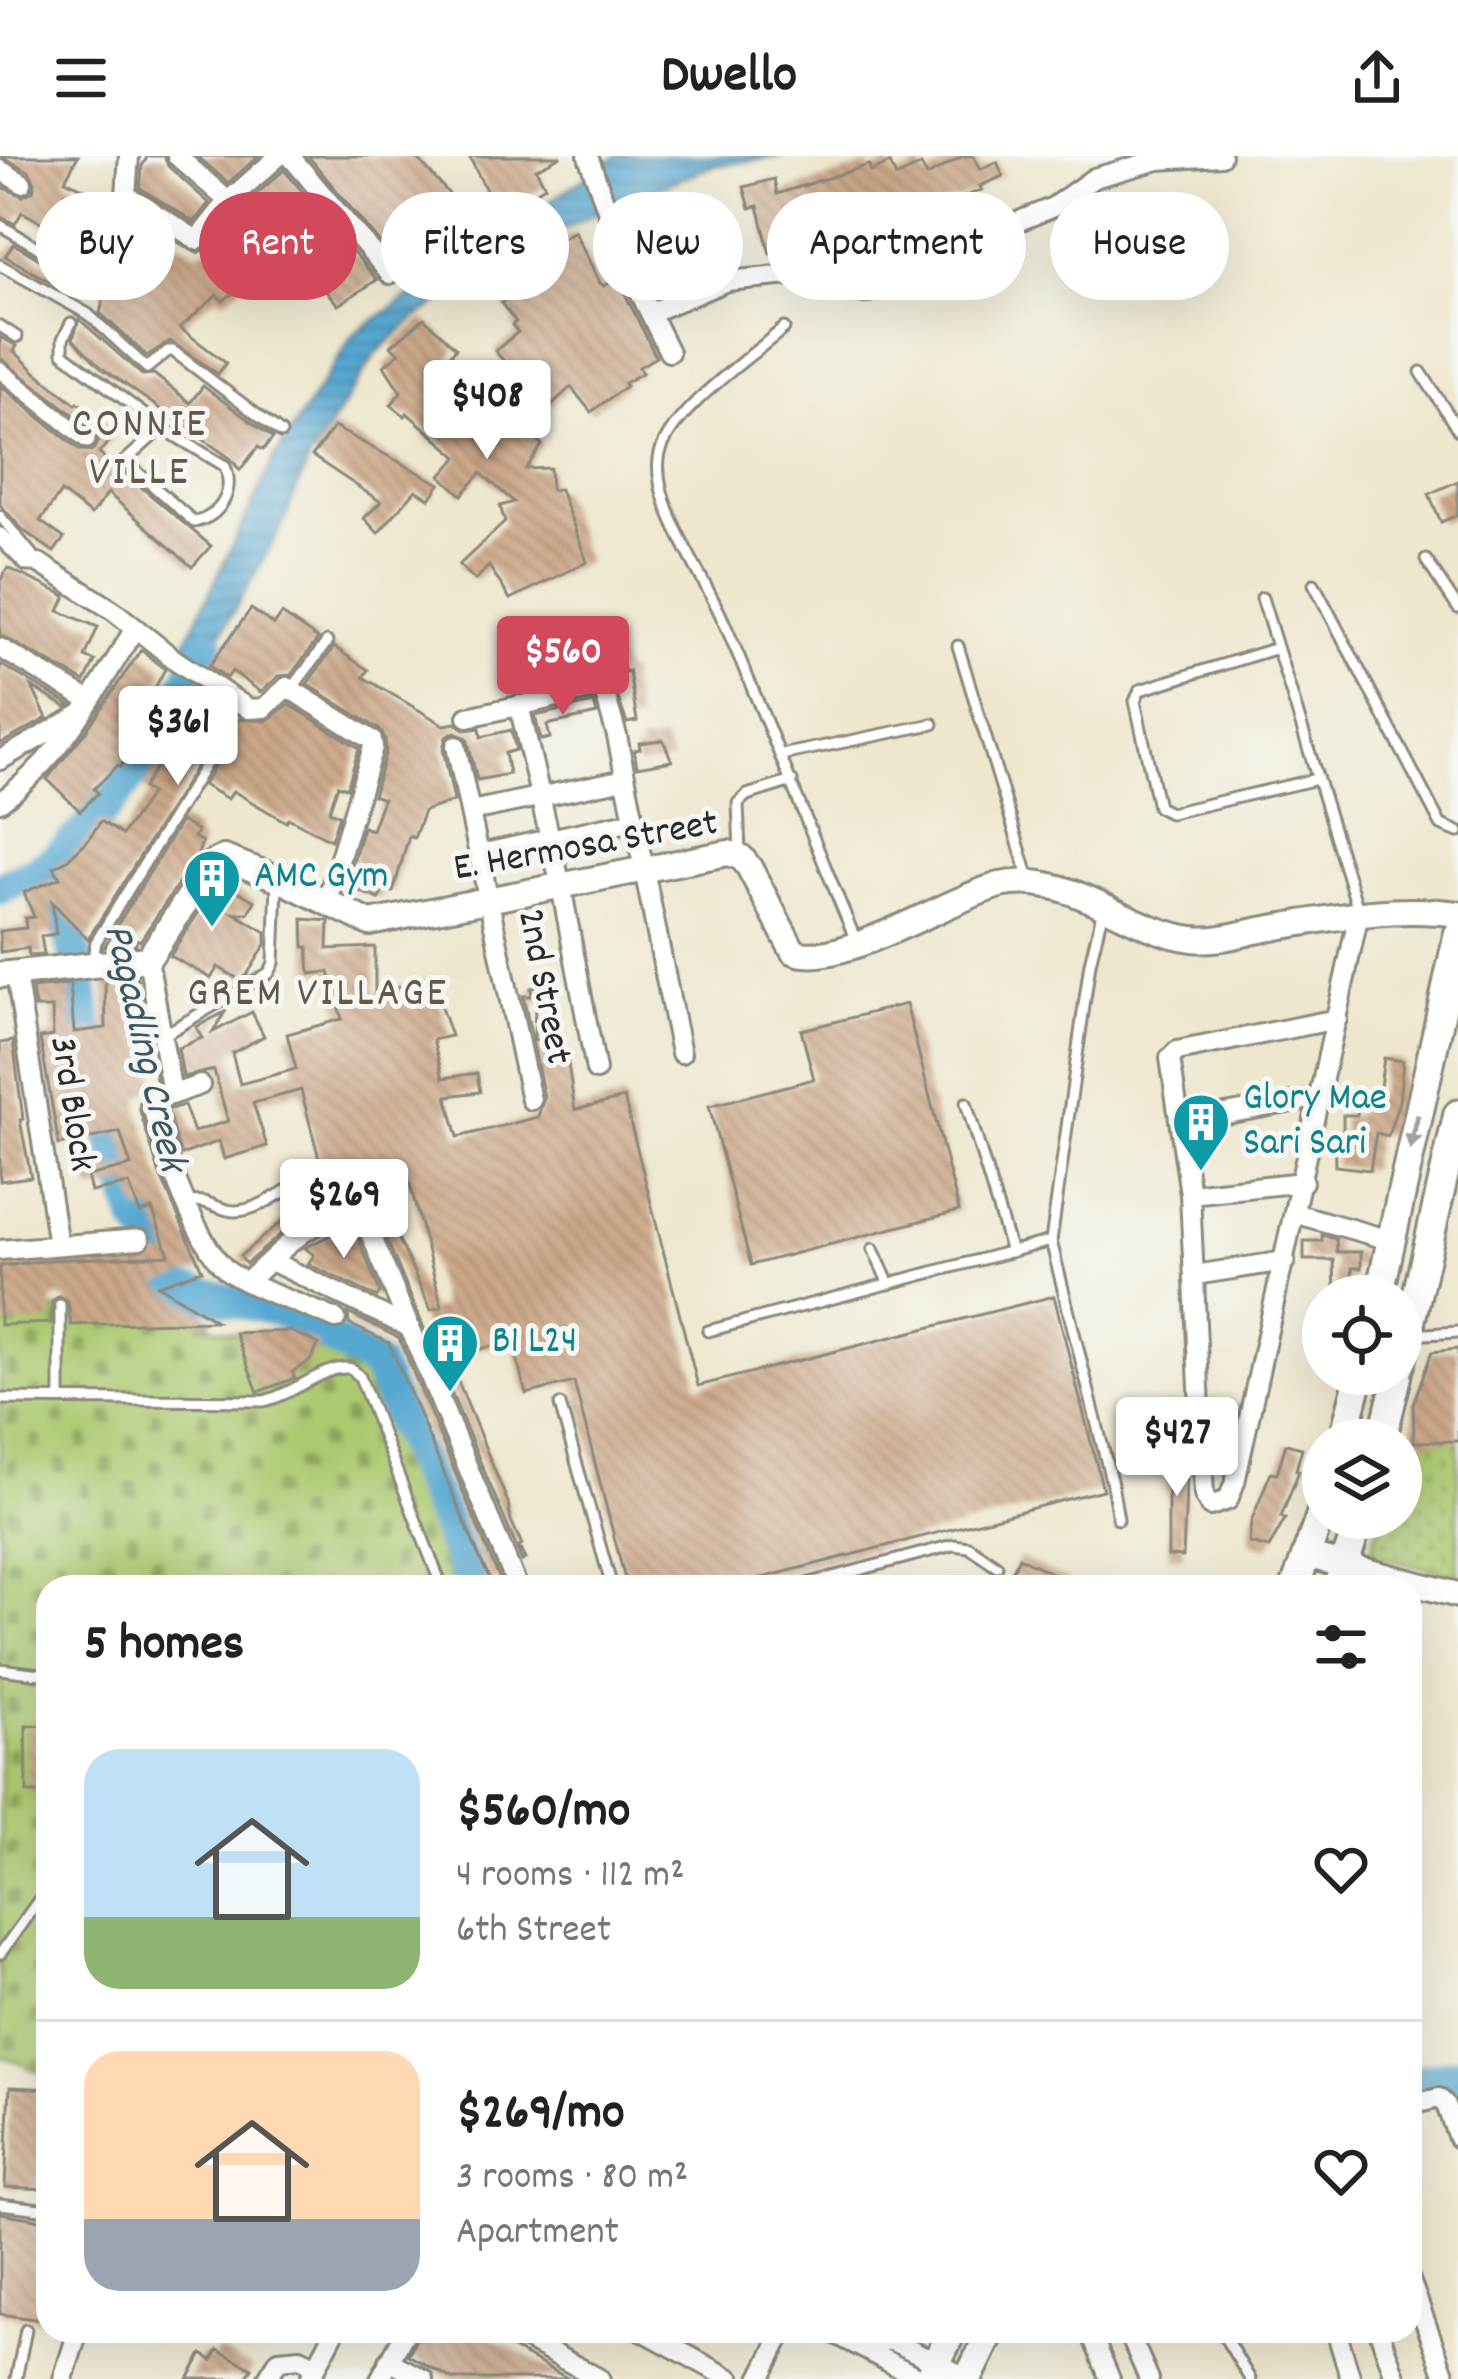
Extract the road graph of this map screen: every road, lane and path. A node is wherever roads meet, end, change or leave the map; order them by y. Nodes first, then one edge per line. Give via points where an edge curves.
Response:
1 (130, 156) edge
2 (177, 156) edge
3 (279, 156) edge
4 (290, 156) edge
5 (1221, 156) edge
6 (592, 162) edge
7 (0, 170) edge
8 (22, 183) dead end
9 (218, 192) edge
10 (238, 192) edge
11 (0, 225) edge
12 (199, 237) edge
13 (36, 246) edge
14 (381, 264) edge
15 (0, 265) edge
16 (652, 312) junction
17 (70, 323) dead end
18 (0, 326) edge
19 (784, 328) dead end
20 (16, 337) dead end
21 (668, 352) dead end
22 (0, 370) edge
23 (1421, 372) dead end
24 (162, 428) junction
25 (1458, 430) edge
26 (281, 434) dead end
27 (87, 440) dead end
28 (0, 516) edge
29 (0, 536) edge
30 (1426, 560) dead end
31 (39, 563) junction
32 (1314, 584) dead end
33 (1262, 598) dead end
34 (1458, 608) edge
35 (134, 630) junction
36 (326, 642) dead end
37 (958, 646) dead end
38 (0, 648) edge
39 (1277, 648) junction
40 (291, 690) junction
41 (518, 705) junction
42 (86, 707) junction
43 (468, 717) dead end
44 (933, 724) dead end
45 (456, 746) dead end
46 (216, 748) dead end
47 (782, 755) junction
48 (0, 760) edge
49 (625, 779) junction
50 (1317, 779) junction
51 (792, 782) junction
52 (539, 796) junction
53 (0, 802) edge
54 (470, 811) junction
55 (633, 821) junction
56 (1458, 832) edge
57 (550, 840) junction
58 (480, 854) junction
59 (741, 857) junction
60 (643, 871) junction
61 (277, 878) junction
62 (1030, 882) junction
63 (561, 886) junction
64 (490, 900) junction
65 (326, 901) junction
66 (1104, 906) junction
67 (1359, 913) junction
68 (1458, 914) edge
69 (1458, 935) edge
70 (857, 944) junction
71 (148, 959) junction
72 (82, 964) junction
73 (8, 974) edge
74 (1337, 1019) junction
75 (162, 1036) junction
76 (681, 1053) dead end
77 (596, 1070) dead end
78 (200, 1085) dead end
79 (172, 1094) junction
80 (1321, 1096) junction
81 (530, 1100) dead end
82 (966, 1103) dead end
83 (1458, 1114) edge
84 (1181, 1121) junction
85 (305, 1179) dead end
86 (1304, 1182) junction
87 (1190, 1194) junction
88 (187, 1203) junction
89 (1297, 1214) junction
90 (140, 1239) dead end
91 (1390, 1240) junction
92 (1051, 1241) junction
93 (58, 1245) junction
94 (873, 1249) dead end
95 (0, 1250) edge
96 (1011, 1252) junction
97 (271, 1261) junction
98 (1285, 1261) junction
99 (1195, 1275) junction
100 (1382, 1275) edge
101 (1419, 1275) edge
102 (248, 1281) junction
103 (889, 1284) junction
104 (60, 1305) dead end
105 (336, 1318) dead end
106 (406, 1326) junction
107 (707, 1331) dead end
108 (1458, 1332) edge
109 (1422, 1333) edge
110 (0, 1399) edge
111 (60, 1399) junction
112 (560, 1406) dead end
113 (1118, 1519) dead end
114 (1314, 1539) edge
115 (1354, 1539) edge
116 (1309, 1556) junction
117 (997, 1566) dead end
118 (437, 1575) edge
119 (513, 1575) edge
120 (609, 1575) edge
121 (840, 1575) edge
122 (1300, 1575) edge
123 (1339, 1575) edge
124 (1343, 1575) edge
125 (1422, 1589) edge
126 (1458, 1595) edge
127 (0, 1670) edge
128 (36, 1674) edge
129 (36, 1904) edge
130 (0, 1954) edge
131 (1422, 2102) edge
132 (1458, 2138) edge
133 (0, 2204) edge
134 (36, 2208) edge
135 (1422, 2326) edge
136 (26, 2330) dead end
137 (74, 2343) edge
138 (329, 2343) edge
139 (399, 2343) edge
140 (533, 2343) edge
141 (666, 2343) edge
142 (778, 2343) edge
143 (852, 2343) edge
144 (897, 2343) edge
145 (946, 2343) edge
146 (985, 2343) edge
147 (1095, 2343) edge
148 (1133, 2343) edge
149 (1228, 2343) edge
150 (1340, 2343) edge
151 (1382, 2343) edge
152 (906, 2347) junction
153 (896, 2366) junction
154 (384, 2370) edge
155 (313, 2373) edge
156 (929, 2374) edge
157 (0, 2376) edge
158 (16, 2379) edge
159 (63, 2379) edge
160 (268, 2379) edge
161 (423, 2379) edge
162 (600, 2379) edge
163 (731, 2379) edge
164 (760, 2379) edge
165 (968, 2379) edge
166 (1110, 2379) edge
167 (1149, 2379) edge
168 (1250, 2379) edge
169 (1351, 2379) edge
170 (1396, 2379) edge
171 (1446, 2379) edge

1 - 12 street via 126,195
2 - 9 street
3 - 10 street
4 - 14 street
5 - 16 street via 1159,160 1094,178 1054,207 865,293 831,271 727,281
6 - 16 street
7 - 8 street
11 - 13 lane
15 - 26 lane via 88,314 142,366 173,352
16 - 21 street
17 - 24 lane via 63,353
18 - 20 lane
19 - 47 lane via 677,421 658,458 671,516
22 - 27 street
23 - 25 lane
24 - 24 lane via 228,471 221,506 203,520 194,522 125,460
28 - 31 lane
29 - 31 street via 27,563
30 - 34 lane
31 - 35 street
32 - 56 lane via 1441,825
33 - 39 lane
35 - 40 street via 255,711
35 - 42 street
36 - 40 lane
37 - 62 lane
38 - 42 street
39 - 50 lane
39 - 50 lane via 1140,690 1158,807 1170,813
40 - 65 street via 373,742
41 - 43 street
41 - 49 street via 603,687
41 - 52 street
42 - 48 street
42 - 53 street via 54,755
44 - 47 lane
45 - 54 street, 2nd Street
46 - 72 lane
47 - 51 lane
49 - 52 street
49 - 55 street
50 - 67 lane
51 - 59 lane via 739,803
51 - 70 lane
52 - 54 street
52 - 57 street
54 - 58 street, 2nd Street
55 - 57 street
55 - 60 street
57 - 58 street
57 - 63 street
58 - 64 street, 2nd Street
59 - 60 street, E. Hermosa Street
59 - 70 street, E. Hermosa Street via 793,951 811,956
60 - 63 street, E. Hermosa Street
60 - 76 street
61 - 65 street, E. Hermosa Street
61 - 71 street, E. Hermosa Street via 218,860
61 - 75 lane via 269,973
62 - 66 street
62 - 70 street, E. Hermosa Street via 998,885
63 - 64 street, E. Hermosa Street
63 - 77 street
64 - 65 street, E. Hermosa Street via 370,923
64 - 81 street, 2nd Street
66 - 67 street via 1192,939
66 - 92 lane
67 - 68 street
67 - 74 street
69 -> 91 main road
71 - 72 street
71 - 75 street
72 - 73 street
73 - 93 street, 3rd Block
74 - 80 street
74 - 84 street via 1172,1053
75 - 79 street
78 - 79 street
79 - 88 street via 156,1100 153,1111
80 - 84 street
80 - 86 street
82 - 96 lane
83 - 101 main road
84 - 87 street
85 - 88 lane via 246,1210
86 - 87 street
86 - 89 street
87 - 99 street
88 - 102 street via 210,1254
89 - 91 street
89 - 98 street
90 - 93 street
91 - 100 main road
92 - 96 lane
92 - 113 lane
93 - 95 street
94 - 103 lane
96 - 103 lane
97 - 102 street
97 - 106 street
97 - 106 street via 326,1217 356,1217
98 - 99 street
98 - 99 street via 1235,1482 1222,1505 1210,1506 1204,1495
102 - 105 street
103 - 107 lane
104 - 111 lane
106 - 119 street
108 - 109 lane
110 - 111 lane
111 - 118 lane via 263,1402 333,1367 352,1369
112 - 120 lane
114 - 116 main road
115 - 124 main road
116 - 122 main road
116 - 123 street
117 - 121 lane via 953,1545
125 - 126 street
127 - 128 lane
129 - 130 lane
131 - 132 street via 1439,2098
133 - 134 lane
135 - 171 street
136 - 158 lane
137 - 159 street
138 - 155 street
139 - 154 street
140 - 162 street
141 - 163 street
142 - 164 street
143 - 153 street
144 - 152 street
145 - 156 main road
146 - 165 main road
147 - 166 street
148 - 167 street
149 - 168 lane
150 - 169 street
151 - 170 street
152 - 153 street
152 - 156 street
153 - 156 street
154 - 161 street
155 - 160 street via 289,2356
156 - 165 street
157 - 158 lane

